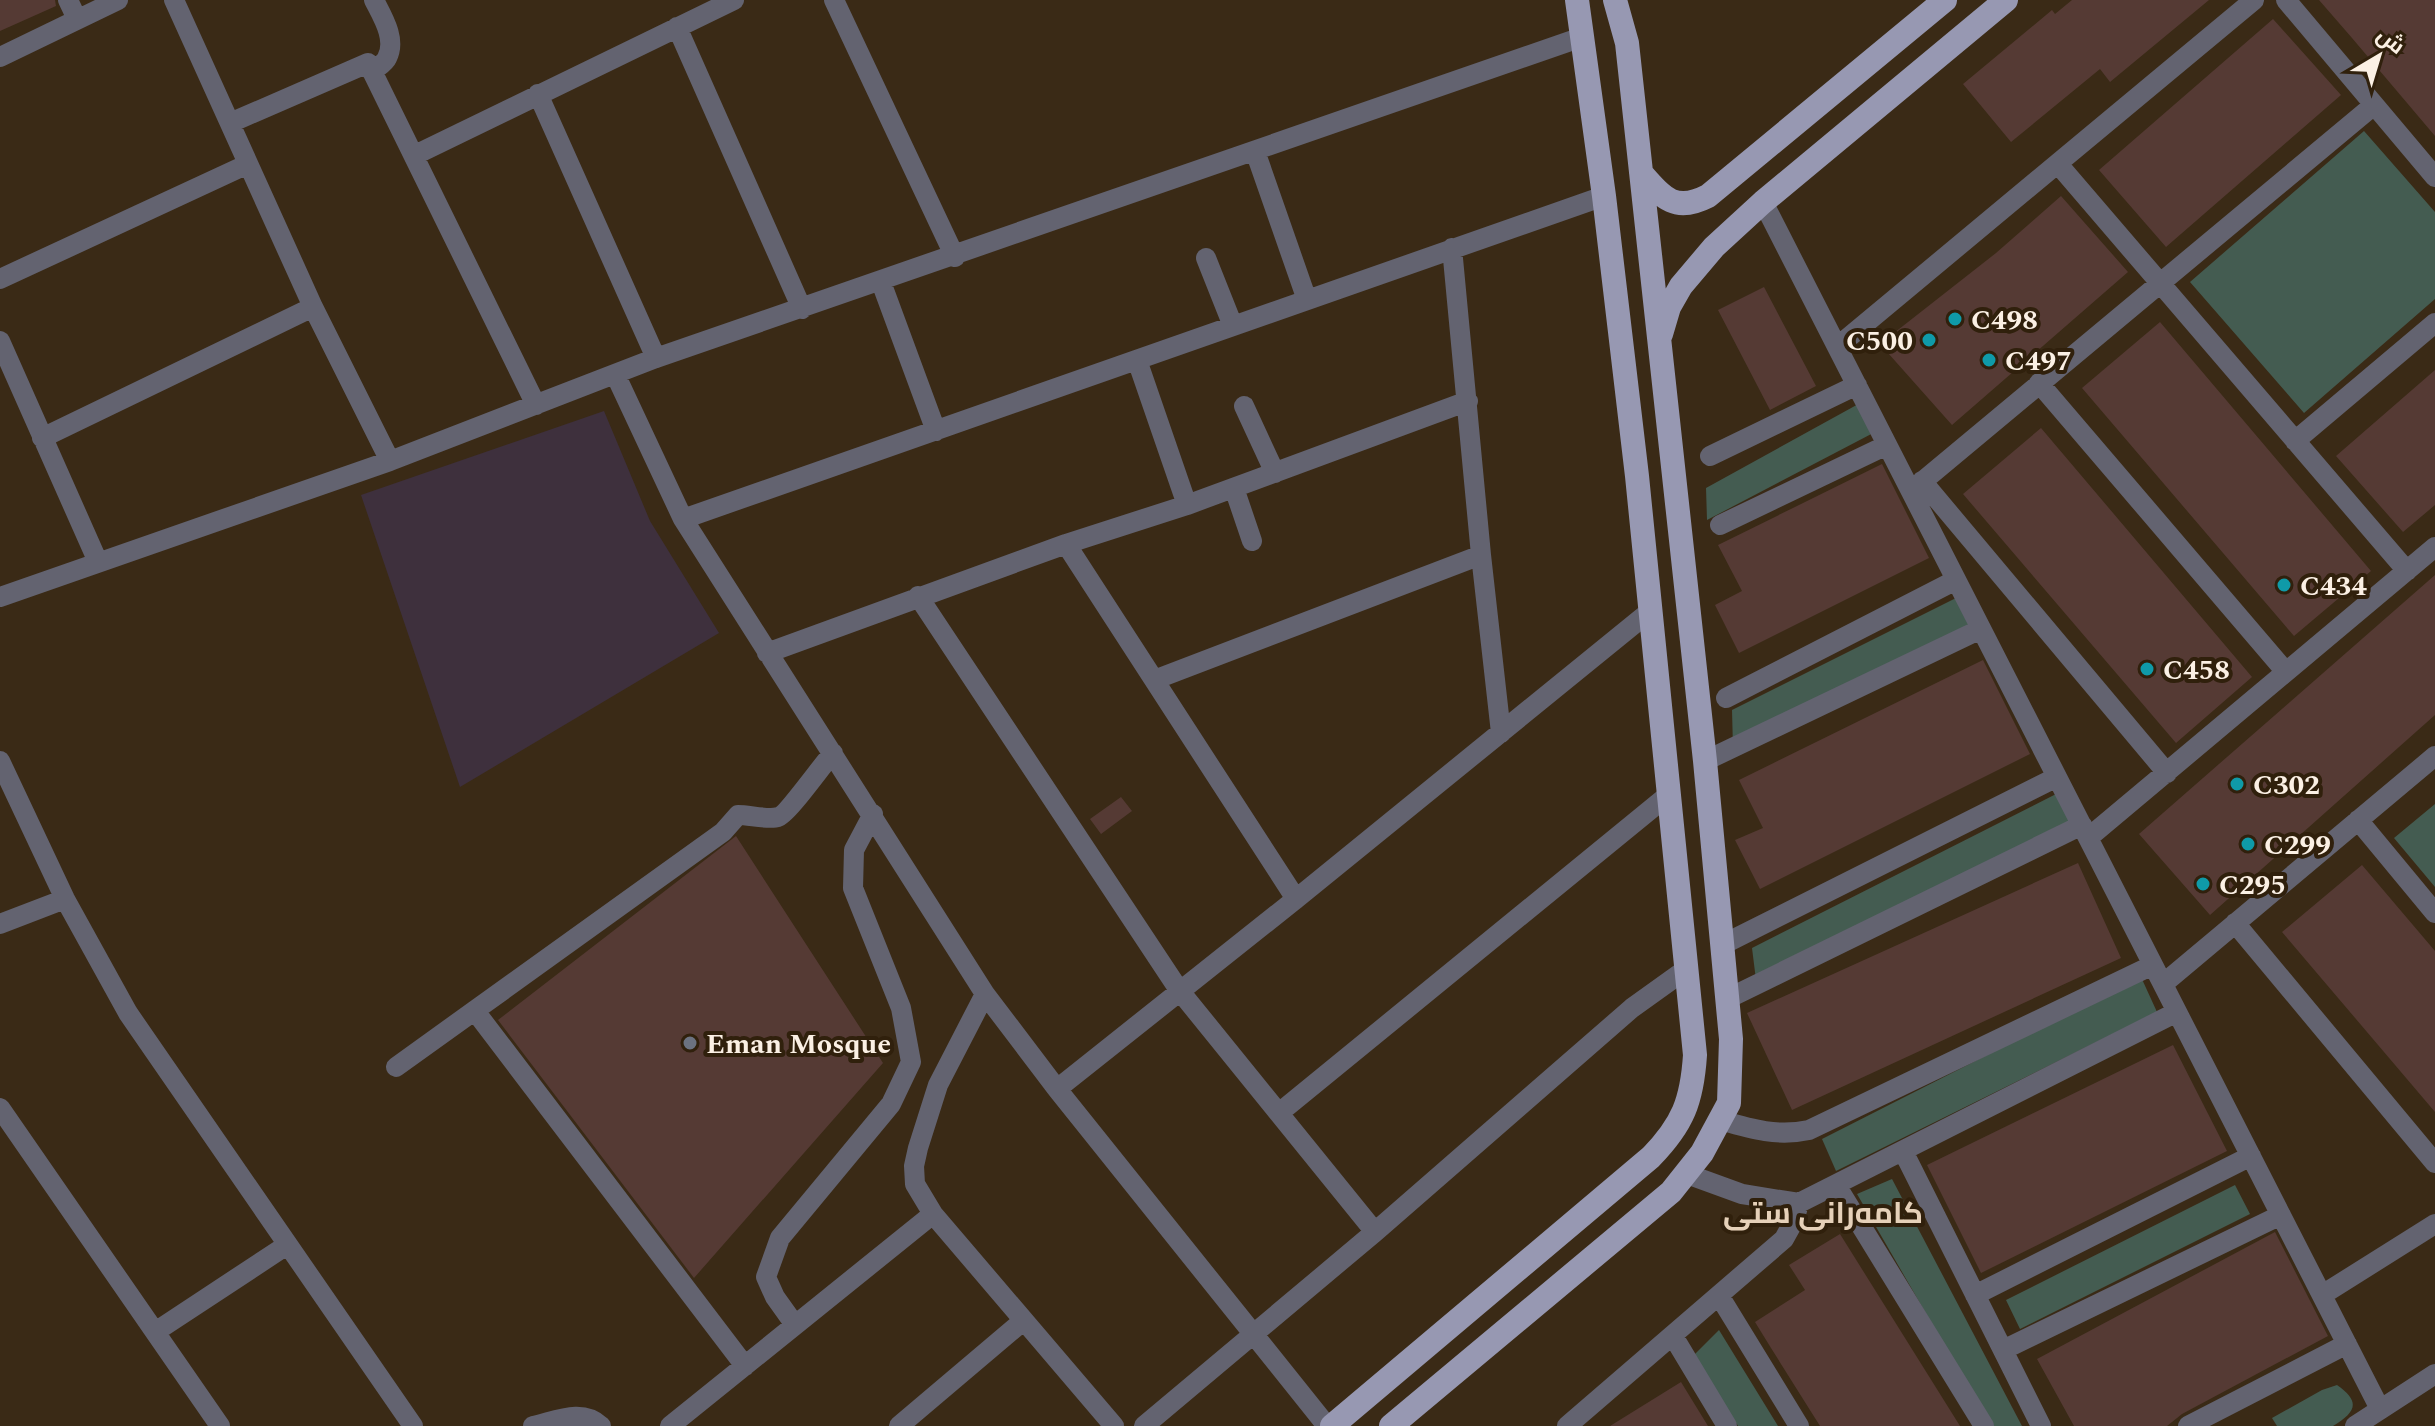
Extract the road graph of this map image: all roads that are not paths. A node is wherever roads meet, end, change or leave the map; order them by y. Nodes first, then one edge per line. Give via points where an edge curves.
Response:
1 (68, 0) edge
2 (118, 0) edge
3 (174, 0) edge
4 (374, 0) edge
5 (734, 0) edge
6 (834, 0) edge
7 (1577, 0) edge
8 (1615, 0) edge
9 (1945, 0) edge
10 (2006, 0) edge
11 (2254, 0) edge
12 (2286, 0) edge
13 (77, 19) junction
14 (677, 27) junction
15 (1582, 37) junction
16 (0, 57) edge
17 (372, 72) junction
18 (538, 94) junction
19 (2374, 105) junction
20 (230, 123) junction
21 (1255, 151) junction
22 (415, 155) junction
23 (248, 164) junction
24 (2058, 164) junction
25 (1641, 173) junction
26 (2435, 177) edge
27 (1604, 196) junction
28 (1763, 202) junction
29 (1452, 248) junction
30 (955, 257) junction
31 (1206, 258) dead end
32 (0, 279) edge
33 (881, 282) junction
34 (2160, 283) junction
35 (1307, 300) junction
36 (313, 307) junction
37 (802, 309) junction
38 (2435, 323) edge
39 (1233, 326) junction
40 (0, 341) edge
41 (1837, 347) junction
42 (1659, 352) junction
43 (656, 358) junction
44 (1137, 360) junction
45 (616, 376) junction
46 (2039, 383) junction
47 (1857, 385) junction
48 (1468, 401) junction
49 (536, 405) junction
50 (1244, 406) dead end
51 (936, 431) junction
52 (42, 438) junction
53 (2295, 441) junction
54 (1887, 445) junction
55 (1710, 456) dead end
56 (390, 461) junction
57 (1672, 470) junction
58 (1275, 473) junction
59 (1637, 476) junction
60 (1916, 486) junction
61 (1234, 488) junction
62 (1187, 505) junction
63 (683, 519) junction
64 (1720, 525) dead end
65 (1252, 541) dead end
66 (1066, 544) junction
67 (2435, 547) edge
68 (1481, 555) junction
69 (98, 562) junction
70 (2407, 571) junction
71 (1956, 580) junction
72 (918, 596) junction
73 (0, 597) edge
74 (1649, 612) junction
75 (1981, 629) junction
76 (767, 653) junction
77 (2286, 672) junction
78 (1154, 680) junction
79 (1726, 698) dead end
80 (1501, 733) junction
81 (833, 753) junction
82 (2435, 756) edge
83 (1705, 761) junction
84 (1, 766) edge
85 (2167, 773) junction
86 (2057, 777) junction
87 (1667, 796) junction
88 (873, 814) junction
89 (2358, 820) junction
90 (2085, 832) junction
91 (65, 899) junction
92 (1296, 899) junction
93 (2435, 913) edge
94 (2235, 923) junction
95 (0, 924) edge
96 (1722, 945) junction
97 (2153, 965) junction
98 (1685, 970) junction
99 (2163, 984) junction
100 (1179, 990) junction
101 (985, 994) junction
102 (1727, 999) junction
103 (475, 1011) junction
104 (2177, 1012) junction
105 (396, 1067) dead end
106 (1057, 1089) junction
107 (0, 1108) edge
108 (1279, 1113) junction
109 (1720, 1120) junction
110 (1903, 1151) junction
111 (2251, 1156) junction
112 (2435, 1163) edge
113 (1687, 1174) junction
114 (1836, 1185) junction
115 (1799, 1203) junction
116 (933, 1214) junction
117 (2281, 1215) junction
118 (2435, 1224) edge
119 (1375, 1232) junction
120 (287, 1245) junction
121 (1975, 1295) junction
122 (2322, 1295) junction
123 (1720, 1297) junction
124 (1023, 1321) junction
125 (795, 1325) junction
126 (155, 1332) junction
127 (1253, 1332) junction
128 (1673, 1336) junction
129 (2347, 1344) junction
130 (2003, 1350) junction
131 (745, 1366) junction
132 (2435, 1374) edge
133 (2380, 1409) junction
134 (220, 1426) edge
135 (413, 1426) edge
136 (533, 1426) edge
137 (601, 1426) edge
138 (670, 1426) edge
139 (899, 1426) edge
140 (1114, 1426) edge
141 (1144, 1426) edge
142 (1330, 1426) edge
143 (1391, 1426) edge
144 (1567, 1426) edge
145 (1727, 1426) edge
146 (1799, 1426) edge
147 (1984, 1426) edge
148 (2041, 1426) edge
149 (2188, 1426) edge
150 (2355, 1426) edge

1 - 13 street
2 - 13 street
3 - 20 street
4 - 17 street via 389,31 389,46 387,58
5 - 14 street
6 - 30 street
7 - 15 main road
8 - 25 main road via 1627,43
9 - 25 main road via 1708,196 1692,205 1677,203 1664,198
10 - 28 main road
11 - 24 street
12 - 19 street
13 - 16 street
14 - 18 street
14 - 37 street
15 - 21 street
15 - 27 main road
17 - 20 street via 368,63
17 - 22 street
18 - 22 street
18 - 43 street
19 - 26 street
19 - 34 street
20 - 23 street
21 - 30 street
21 - 35 street
22 - 49 street
23 - 32 street
23 - 36 street
24 - 34 street
24 - 41 street
25 - 42 main road
27 - 29 street
27 - 59 main road
28 - 41 street
28 - 42 main road via 1681,286 1662,326
29 - 35 street
29 - 48 street
30 - 33 street
31 - 39 street
33 - 37 street
33 - 51 street
34 - 46 street
34 - 53 street
35 - 39 street
36 - 52 street
36 - 56 street
37 - 43 street
38 - 53 street
39 - 44 street
40 - 52 street
41 - 47 street
42 - 57 main road
43 - 45 street
44 - 51 street
44 - 62 street
45 - 49 street
45 - 63 street
46 - 60 street
46 - 77 street
47 - 54 street
47 - 55 street
48 - 58 street
48 - 68 street
49 - 56 street
50 - 58 street
51 - 63 street
52 - 69 street
53 - 70 street
54 - 60 street
54 - 64 street
56 - 69 street
57 - 59 main road
57 - 83 main road
58 - 61 street
59 - 74 main road
60 - 71 street
60 - 85 street
61 - 62 street
61 - 65 street
62 - 66 street
63 - 76 street
66 - 72 street
66 - 78 street
67 - 70 street
68 - 78 street
68 - 80 street
69 - 73 street
70 - 77 street
71 - 75 street
71 - 79 street
72 - 76 street
72 - 100 street
74 - 80 street
74 - 87 main road
75 - 83 street
75 - 86 street
76 - 81 street
77 - 85 street
78 - 92 street
80 - 92 street
81 - 88 street
81 - 103 street via 786,814 774,819 738,815 723,832
82 - 89 street
83 - 96 main road
84 - 91 street
85 - 90 street
86 - 90 street
86 - 96 street
87 - 98 main road
87 - 108 street
88 - 101 street
88 - 125 street via 854,850 853,888 901,1008 911,1062 891,1104 780,1238 766,1277
89 - 93 street
89 - 94 street
90 - 97 street
90 - 102 street
91 - 95 street
91 - 120 street via 128,1013
92 - 100 street
94 - 99 street
94 - 112 street
96 - 102 main road
97 - 99 street
97 - 109 street via 1809,1130 1788,1135
98 - 119 street via 1632,1008
98 - 142 main road via 1693,1083 1672,1136 1627,1180
99 - 104 street
100 - 106 street
100 - 108 street
101 - 106 street
101 - 116 street via 938,1085 918,1148 915,1184
102 - 109 main road via 1731,1093
103 - 105 street
103 - 131 street
104 - 110 street
104 - 111 street
106 - 127 street
107 - 126 street
108 - 119 street
109 - 113 main road
110 - 114 street
110 - 121 street
111 - 117 street
111 - 121 street
113 - 115 street via 1742,1194
113 - 143 main road
114 - 115 street
114 - 147 street
115 - 123 street via 1784,1239
116 - 124 street
116 - 125 street
117 - 122 street
117 - 130 street
118 - 122 street
119 - 127 street
120 - 126 street
120 - 135 street
121 - 130 street
122 - 129 street
123 - 128 street
123 - 146 street
124 - 139 street
124 - 140 street
125 - 131 street
126 - 134 street
127 - 141 street
127 - 142 street
128 - 144 street
128 - 145 street
129 - 133 street
129 - 149 street
130 - 148 street
131 - 138 street
132 - 133 street
133 - 150 street
136 - 137 street via 579,1416

